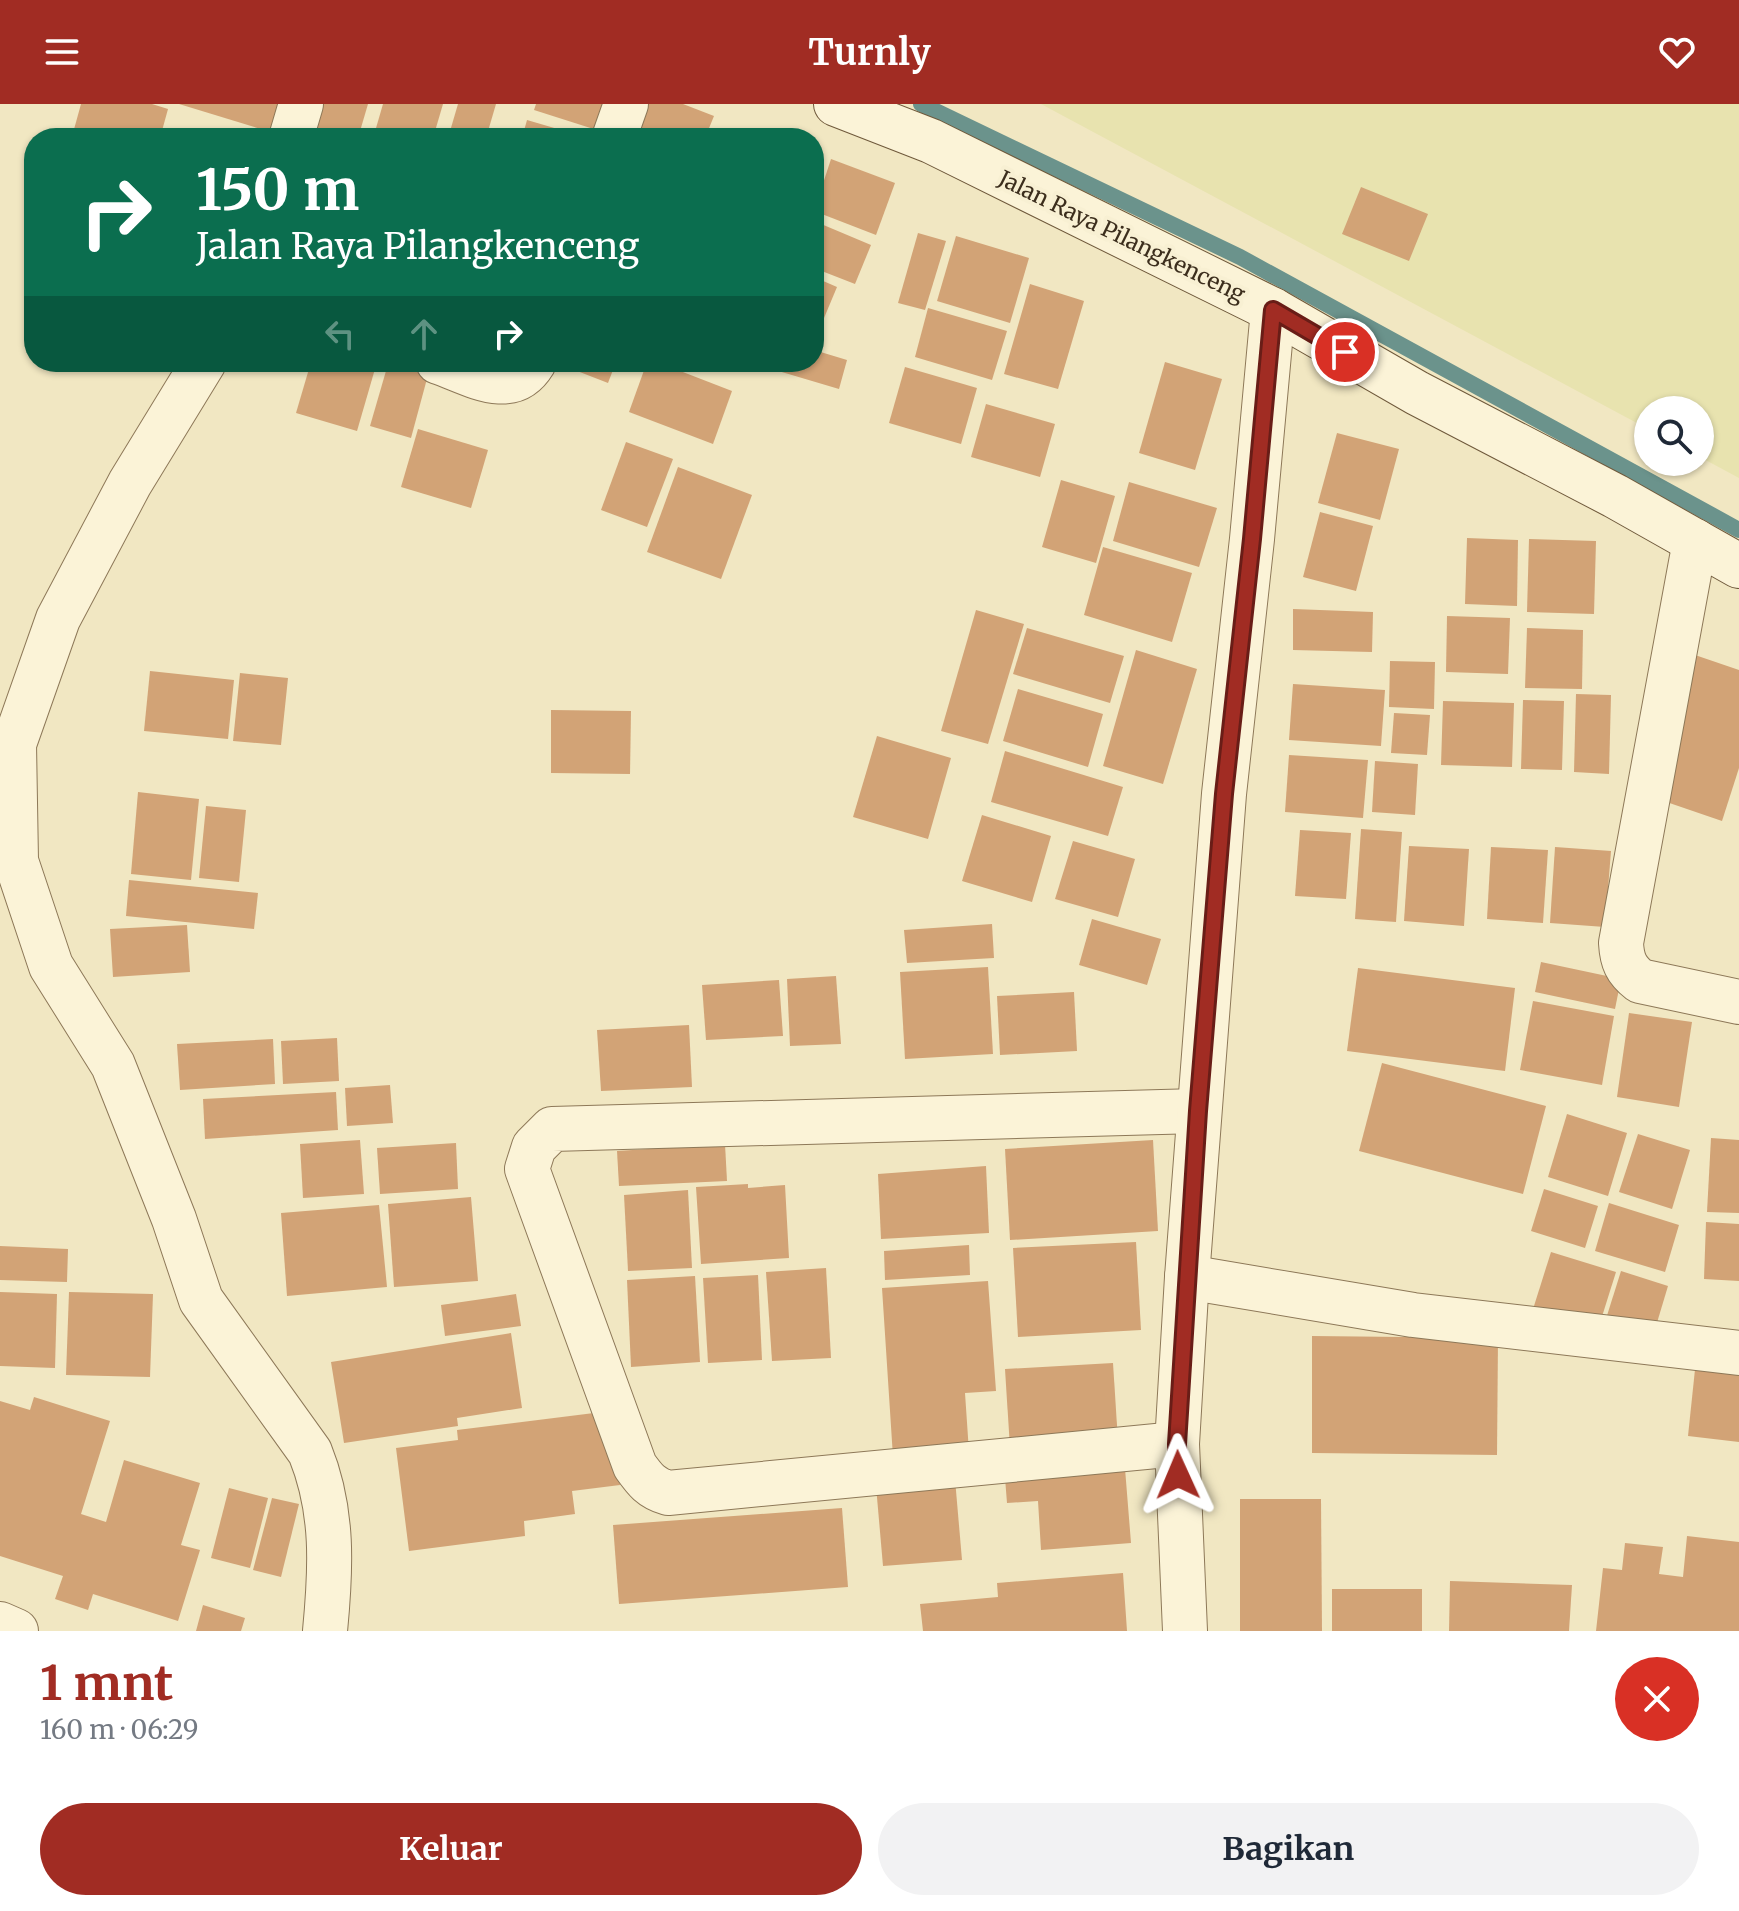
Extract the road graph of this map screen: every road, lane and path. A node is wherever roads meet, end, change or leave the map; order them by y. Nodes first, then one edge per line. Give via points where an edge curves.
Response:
1 (301, 104) edge
2 (626, 104) edge
3 (836, 104) edge
4 (294, 128) edge
5 (618, 128) edge
6 (1273, 310) junction
7 (198, 372) edge
8 (467, 372) edge
9 (527, 372) edge
10 (1695, 541) junction
11 (1739, 566) edge
12 (7, 741) edge
13 (1739, 1002) edge
14 (1198, 1111) junction
15 (1187, 1277) junction
16 (1739, 1353) edge
17 (1177, 1444) junction
18 (0, 1624) edge
19 (16, 1631) edge
20 (325, 1631) edge
21 (1185, 1631) edge

1 - 4 street
2 - 5 street
3 - 6 street, Jalan Raya Pilangkenceng via 931,141
6 - 10 street, Jalan Raya Pilangkenceng
6 - 14 street
7 - 12 street via 130,483 58,619
8 - 9 street via 508,383
10 - 11 street, Jalan Raya Pilangkenceng
10 - 13 street via 1622,958 1640,981
12 - 20 street via 16,861 51,966 113,1065 201,1300 310,1452 321,1479 331,1569
14 - 15 street
14 - 17 street via 552,1129 534,1147 527,1169 635,1466 656,1489 668,1493
15 - 16 street via 1413,1315
15 - 17 street
17 - 21 street
18 - 19 street

